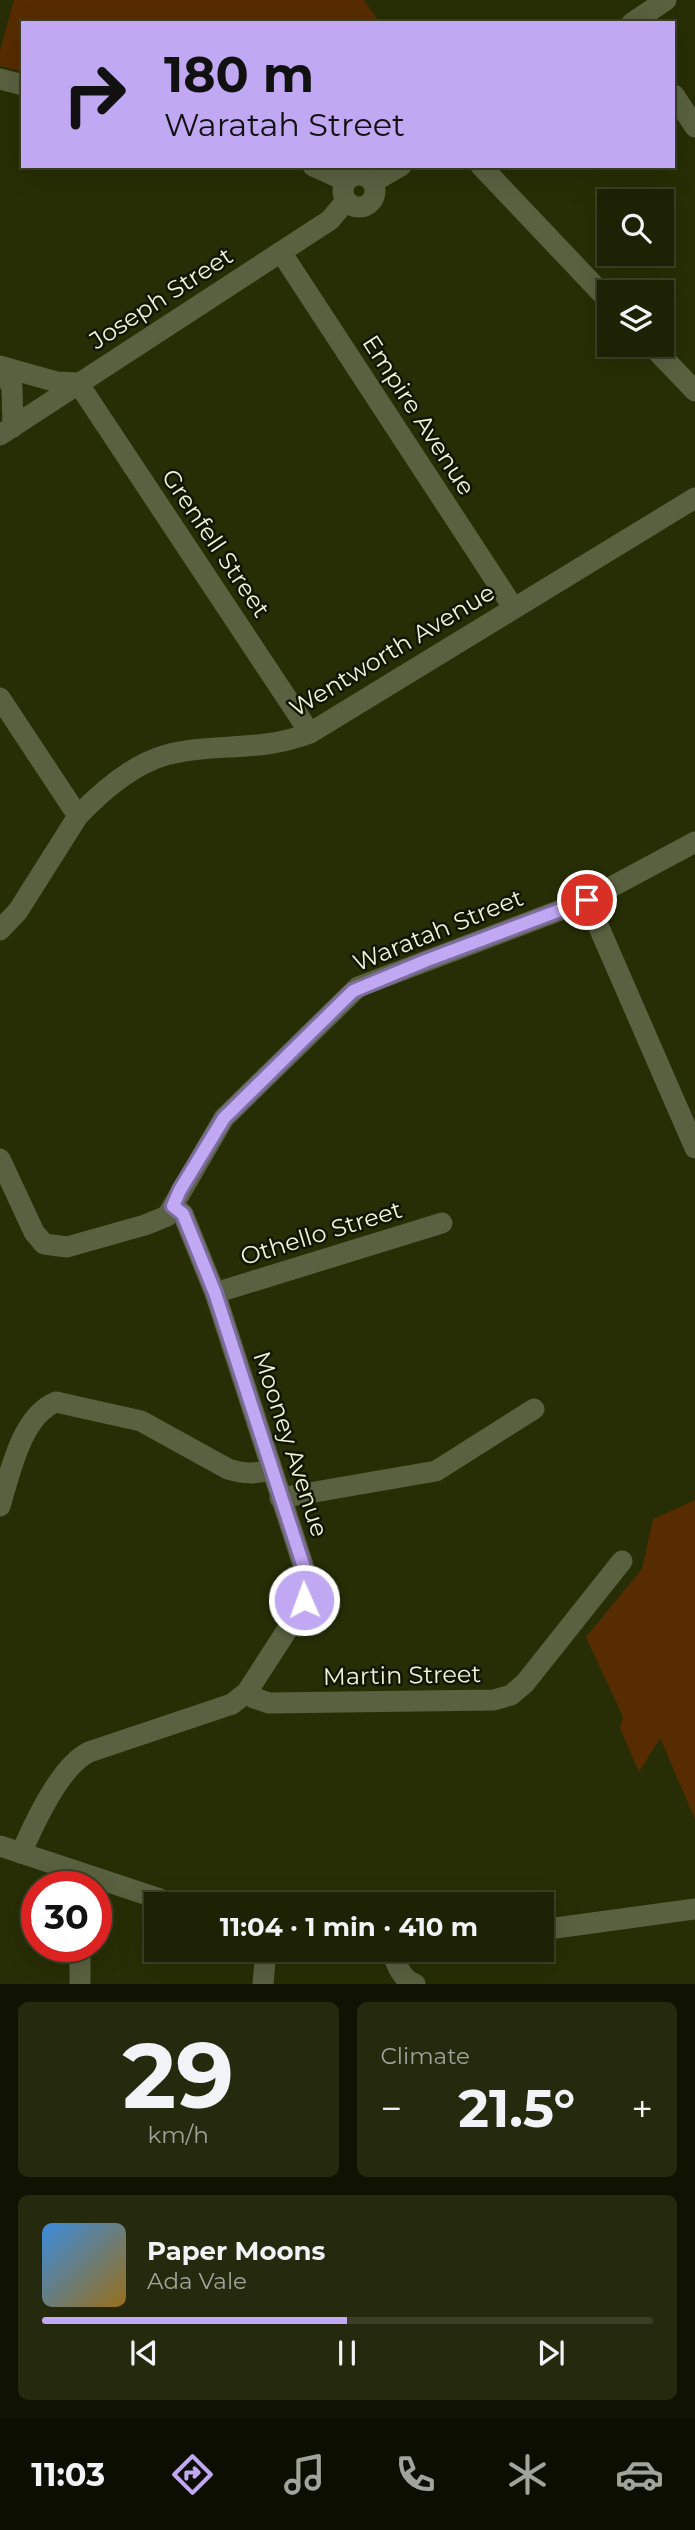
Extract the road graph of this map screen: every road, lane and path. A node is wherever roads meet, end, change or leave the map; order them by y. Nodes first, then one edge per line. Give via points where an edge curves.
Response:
1 (653, 3) edge
2 (634, 21) edge
3 (0, 79) edge
4 (21, 84) edge
5 (675, 97) edge
6 (695, 127) edge
7 (316, 168) edge
8 (398, 168) edge
9 (483, 168) edge
10 (346, 191) junction
11 (281, 252) junction
12 (597, 288) edge
13 (662, 357) edge
14 (0, 367) edge
15 (78, 383) junction
16 (695, 391) edge
17 (6, 431) edge
18 (695, 498) edge
19 (513, 607) junction
20 (0, 698) edge
21 (310, 733) junction
22 (78, 816) junction
23 (695, 842) edge
24 (587, 900) junction
25 (0, 930) edge
26 (695, 1148) edge
27 (0, 1159) edge
28 (173, 1206) junction
29 (442, 1223) dead end
30 (215, 1293) junction
31 (534, 1409) dead end
32 (5, 1470) edge
33 (272, 1470) junction
34 (280, 1498) junction
35 (0, 1506) edge
36 (622, 1560) dead end
37 (247, 1692) junction
38 (0, 1846) edge
39 (20, 1853) junction
40 (61, 1871) edge
41 (112, 1888) edge
42 (144, 1896) edge
43 (695, 1909) edge
44 (554, 1928) edge
45 (80, 1962) edge
46 (265, 1962) edge
47 (396, 1962) edge
48 (80, 1984) edge
49 (262, 1984) edge
50 (415, 1984) edge

1 - 2 street
3 - 4 street
5 - 6 street
7 - 10 street
8 - 10 street via 373,182 360,174
9 - 12 street
10 - 11 street, Joseph Street via 330,220
11 - 15 street, Joseph Street
11 - 19 street, Empire Avenue
13 - 16 street
14 - 15 street
14 - 17 street via 12,387
15 - 17 street, Joseph Street
15 - 21 street, Grenfell Street
18 - 19 street, Wentworth Avenue
19 - 21 street, Wentworth Avenue
20 - 22 street
21 - 22 street, Wentworth Avenue via 261,746 164,756 125,777
22 - 25 street, Wentworth Avenue via 18,911
23 - 24 street, Waratah Street
24 - 26 street
24 - 28 street, Waratah Street via 353,991 224,1118
27 - 28 street, Waratah Street via 44,1244 67,1247 145,1225 167,1216
28 - 30 street, Mooney Avenue via 183,1214
29 - 30 street, Othello Street
30 - 33 street, Mooney Avenue
31 - 34 street via 436,1471
32 - 33 street via 40,1414 56,1402 141,1421 228,1469 252,1475
32 - 35 street
33 - 34 street, Mooney Avenue
34 - 37 street, Mooney Avenue via 307,1577 306,1591 300,1610
36 - 37 street, Martin Street via 525,1684 511,1695 494,1700 270,1703
37 - 39 street, Mooney Avenue via 225,1708 77,1758
38 - 39 street
39 - 40 street
41 - 42 street
43 - 44 street
45 - 48 street
46 - 49 street
47 - 50 street

